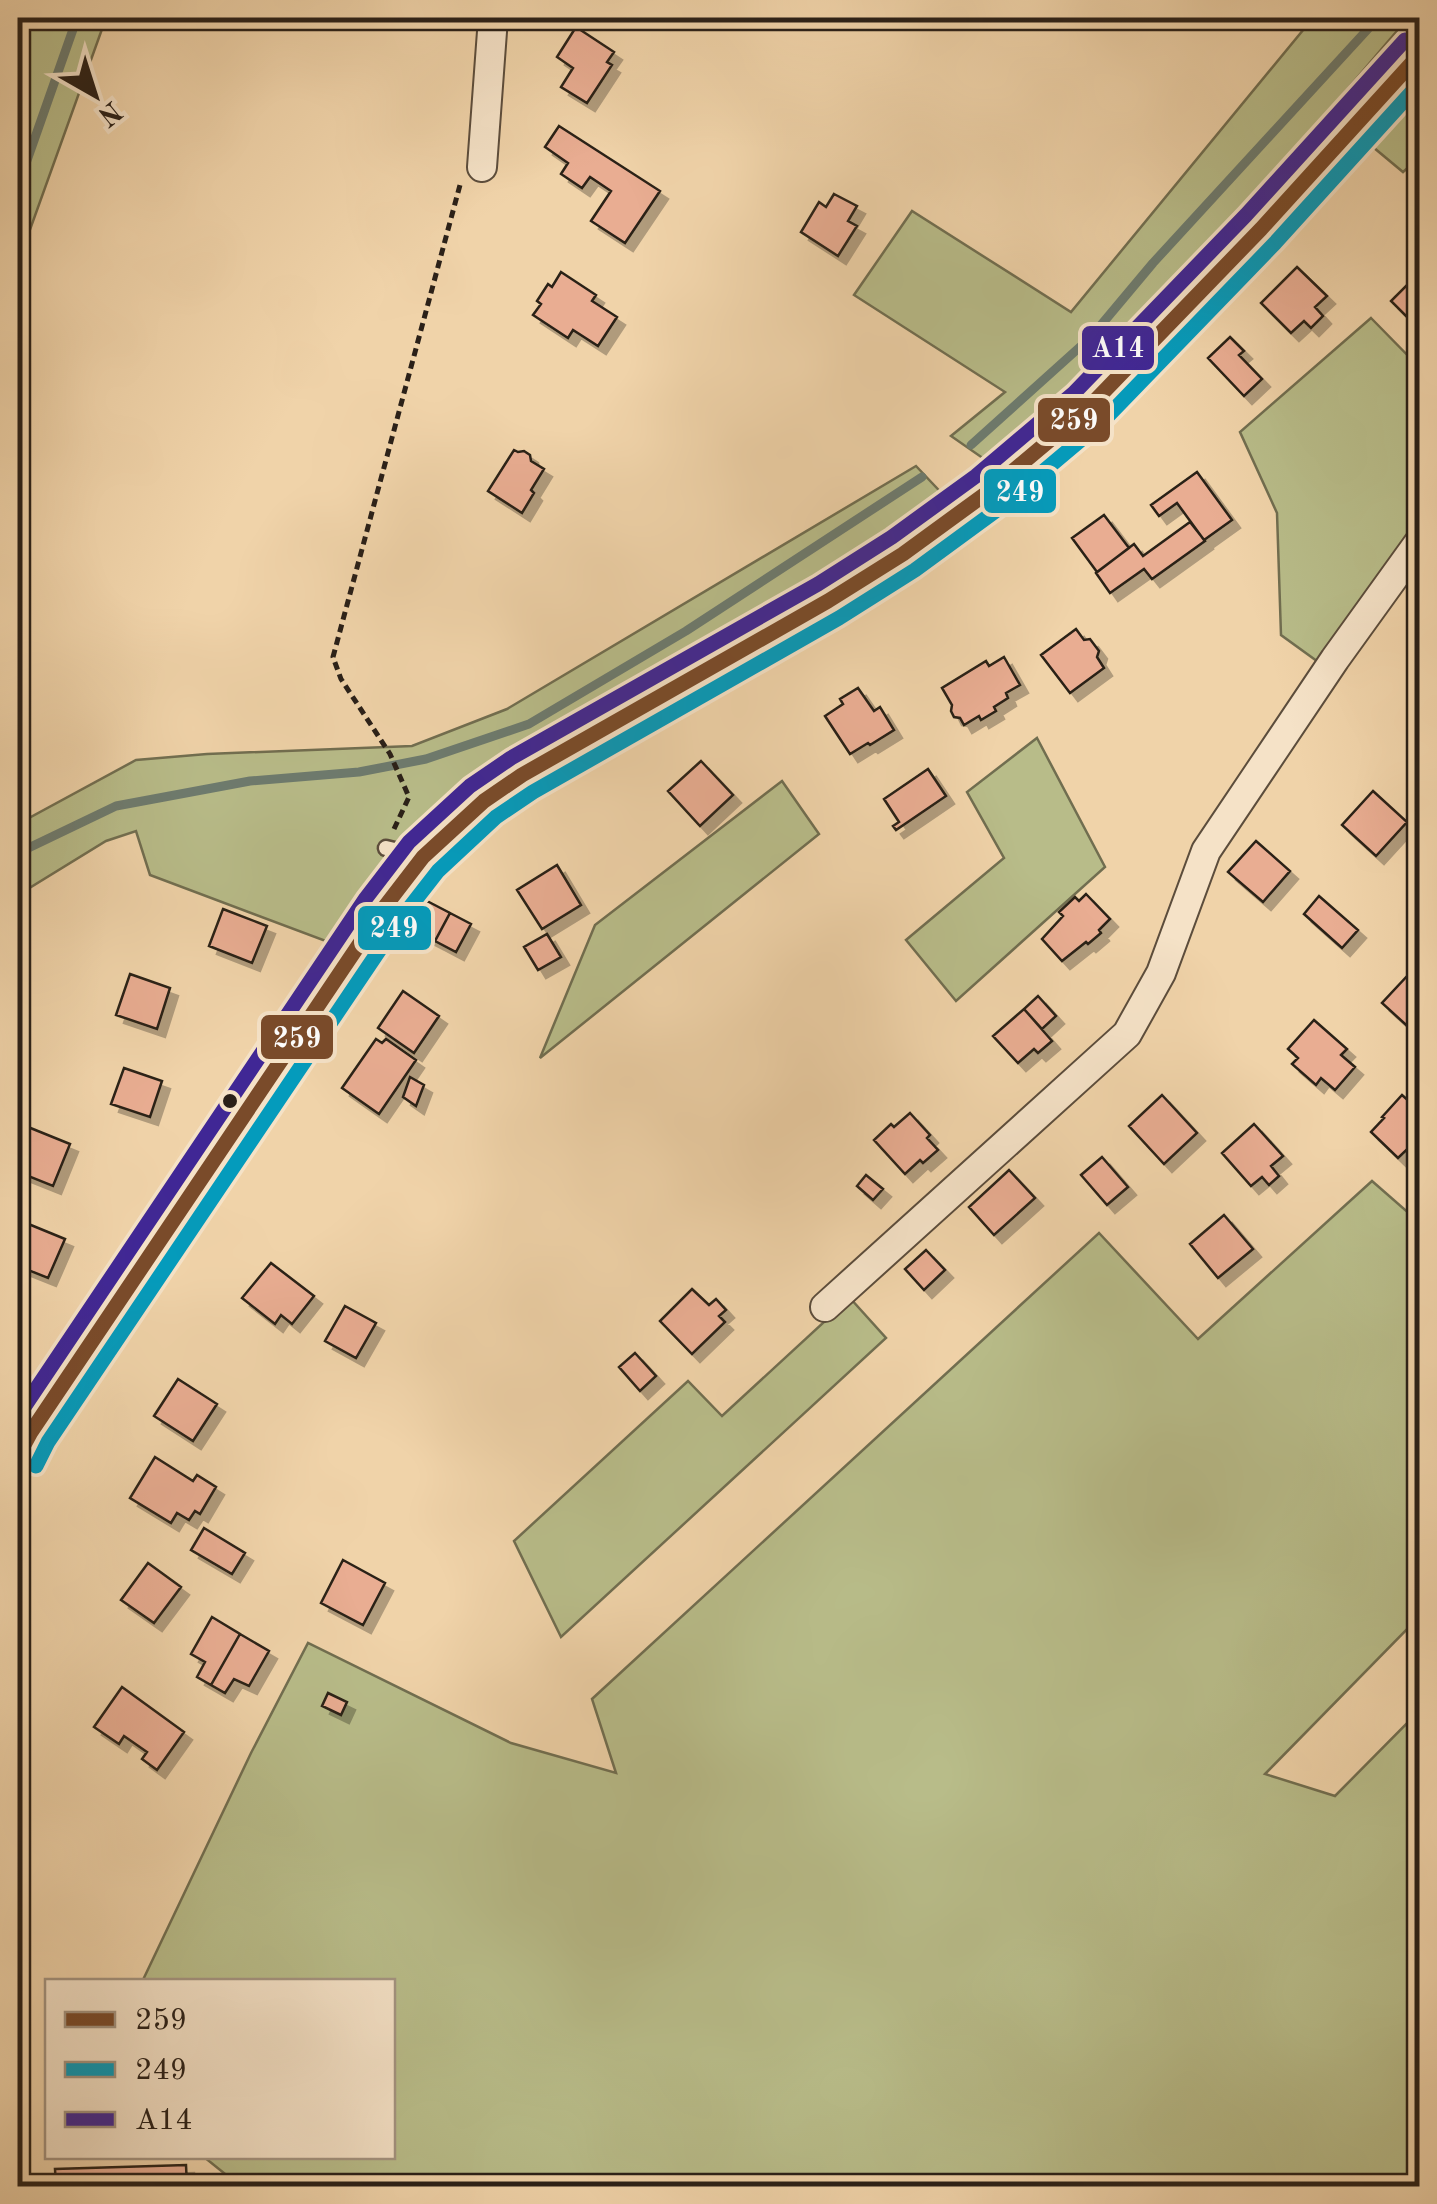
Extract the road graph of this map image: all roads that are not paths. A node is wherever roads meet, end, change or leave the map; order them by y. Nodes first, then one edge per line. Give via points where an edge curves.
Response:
1 (494, 18) edge
2 (1417, 59) edge
3 (482, 160) road end
4 (1420, 541) edge
5 (386, 848) road end
6 (423, 856) junction
7 (825, 1307) dead end
8 (18, 1456) edge

1 - 3 street
2 - 6 street via 1088,408 988,492 828,601 522,776
4 - 7 street via 1206,851 1161,974 1127,1034
5 - 6 lane
6 - 8 street via 356,946

